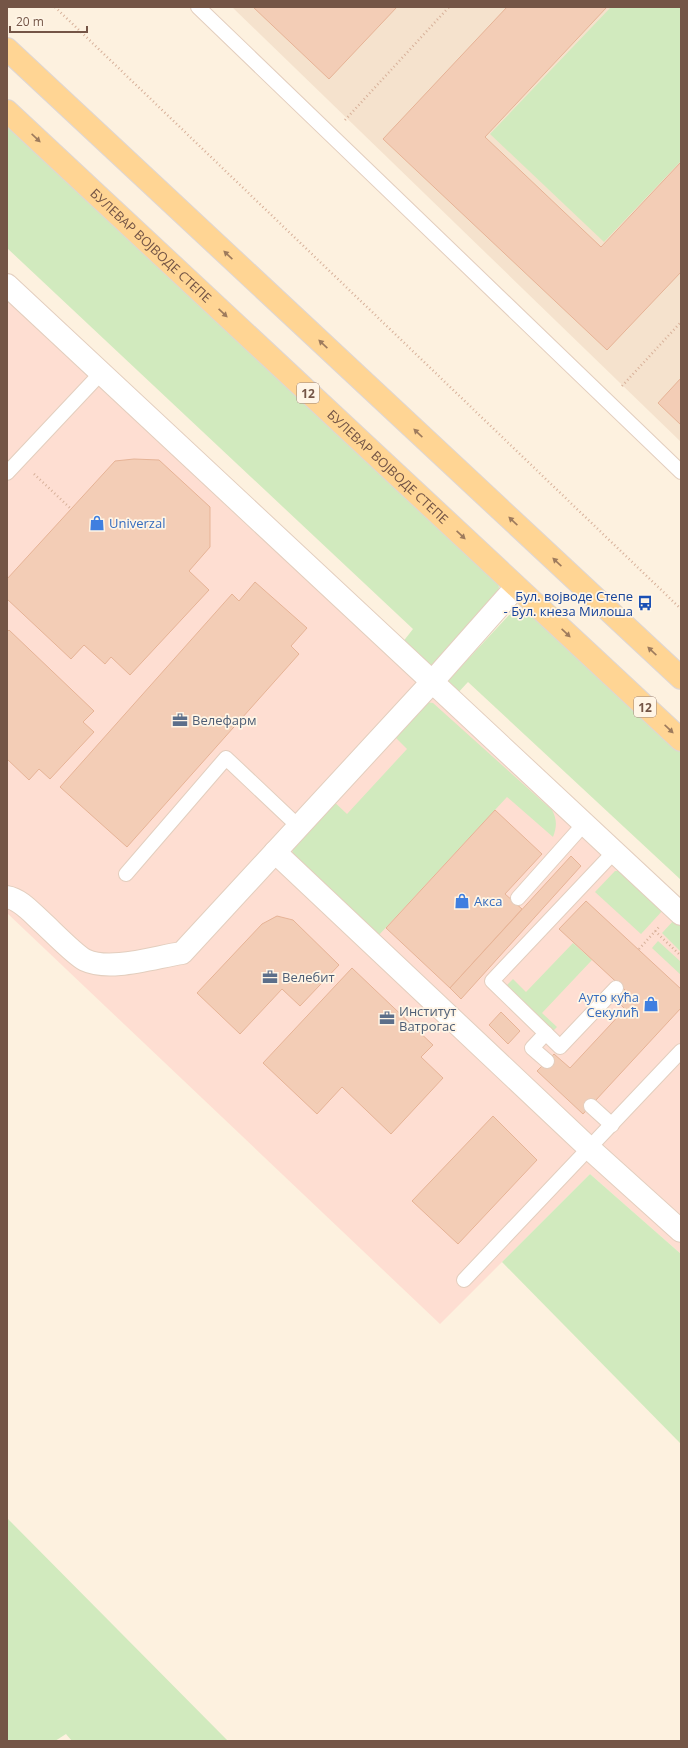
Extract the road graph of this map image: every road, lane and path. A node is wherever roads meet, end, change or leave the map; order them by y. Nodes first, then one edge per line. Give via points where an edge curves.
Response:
1 (55, 7) edge
2 (198, 7) edge
3 (449, 7) edge
4 (7, 49) edge
5 (7, 111) edge
6 (331, 136) junction
7 (7, 285) edge
8 (681, 322) edge
9 (101, 373) junction
10 (608, 401) junction
11 (19, 460) junction
12 (681, 472) edge
13 (7, 473) edge
14 (71, 509) dead end
15 (516, 587) junction
16 (681, 608) edge
17 (681, 678) edge
18 (432, 682) junction
19 (681, 740) edge
20 (584, 824) junction
21 (298, 826) junction
22 (275, 852) junction
23 (614, 852) junction
24 (126, 874) dead end
25 (7, 897) edge
26 (518, 898) dead end
27 (678, 912) edge
28 (655, 931) junction
29 (639, 949) dead end
30 (681, 956) edge
31 (616, 988) dead end
32 (546, 1033) junction
33 (681, 1051) edge
34 (547, 1061) dead end
35 (591, 1106) dead end
36 (612, 1125) junction
37 (590, 1149) junction
38 (681, 1231) edge
39 (464, 1280) dead end

1 - 16 path
2 - 6 lane
3 - 6 path
17 -> 4 main road
5 -> 15 main road, БУЛЕВАР ВОЈВОДЕ СТЕПЕ / 12
6 - 10 lane
7 - 9 street
8 - 10 path
9 - 11 lane
9 - 18 street
10 - 12 lane
11 - 13 lane
11 - 14 path
15 - 18 street
15 -> 19 main road, БУЛЕВАР ВОЈВОДЕ СТЕПЕ / 12
18 - 20 street
18 - 21 street
20 - 23 street
20 - 26 lane
21 - 22 street
21 - 24 lane via 226,758
22 - 25 street via 182,953 124,963 105,964 85,960 24,906
22 - 37 street
23 - 27 street
23 - 32 lane via 492,981
27 - 28 path
28 - 29 path
28 - 30 path
31 - 32 lane via 560,1047
32 - 34 lane via 532,1048
33 - 36 lane
35 - 36 lane
36 - 37 lane
37 - 38 street
37 - 39 lane

